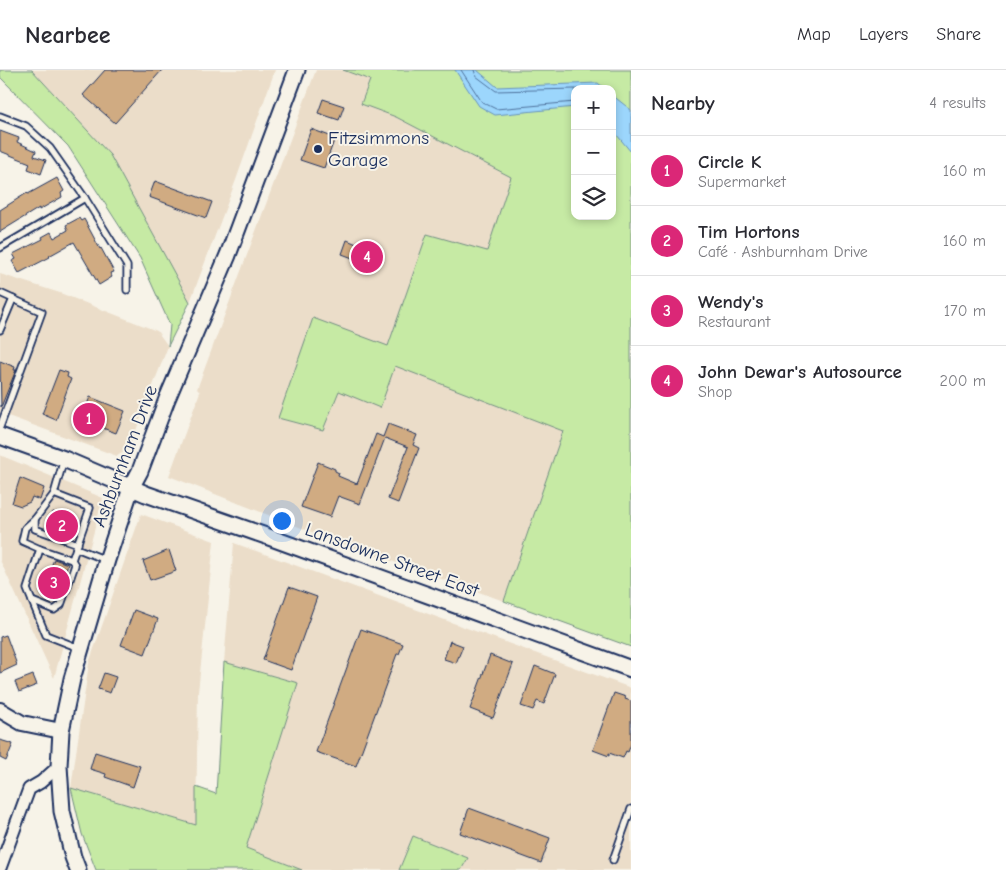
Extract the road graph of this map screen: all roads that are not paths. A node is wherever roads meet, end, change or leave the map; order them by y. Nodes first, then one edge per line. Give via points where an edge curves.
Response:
1 (297, 70) edge
2 (0, 116) edge
3 (85, 198) junction
4 (0, 248) edge
5 (127, 290) dead end
6 (0, 293) edge
7 (13, 299) junction
8 (0, 330) edge
9 (0, 427) edge
10 (0, 436) edge
11 (64, 459) junction
12 (131, 488) junction
13 (54, 494) junction
14 (35, 519) junction
15 (77, 546) junction
16 (40, 549) junction
17 (72, 560) junction
18 (107, 560) junction
19 (32, 601) junction
20 (81, 649) junction
21 (631, 668) edge
22 (0, 710) edge
23 (61, 731) junction
24 (59, 766) junction
25 (631, 809) edge
26 (613, 860) dead end
27 (0, 868) edge
28 (78, 870) edge

1 - 12 main road, Ashburnham Drive via 228,255
2 - 3 lane via 26,126 50,148
3 - 4 lane
3 - 5 lane via 127,266
6 - 7 lane
7 - 8 lane
7 - 9 lane via 42,312
10 - 11 main road, Lansdowne Street East
11 - 12 main road, Lansdowne Street East
11 - 13 lane
12 - 18 main road, Ashburnham Drive
12 - 21 main road, Lansdowne Street East
13 - 14 lane
13 - 15 lane via 90,508
14 - 15 lane via 35,529
14 - 16 lane via 25,528 22,540
15 - 17 lane
15 - 18 lane
16 - 17 lane
16 - 19 lane via 27,589
17 - 19 lane via 75,565 61,605 54,610
18 - 20 main road, Ashburnham Drive
19 - 20 lane via 46,635
20 - 23 main road, Ashburnham Drive
22 - 23 street via 22,723
23 - 24 main road, Ashburnham Drive
24 - 27 street via 28,789
24 - 28 main road, Ashburnham Drive via 62,811
25 - 26 lane

